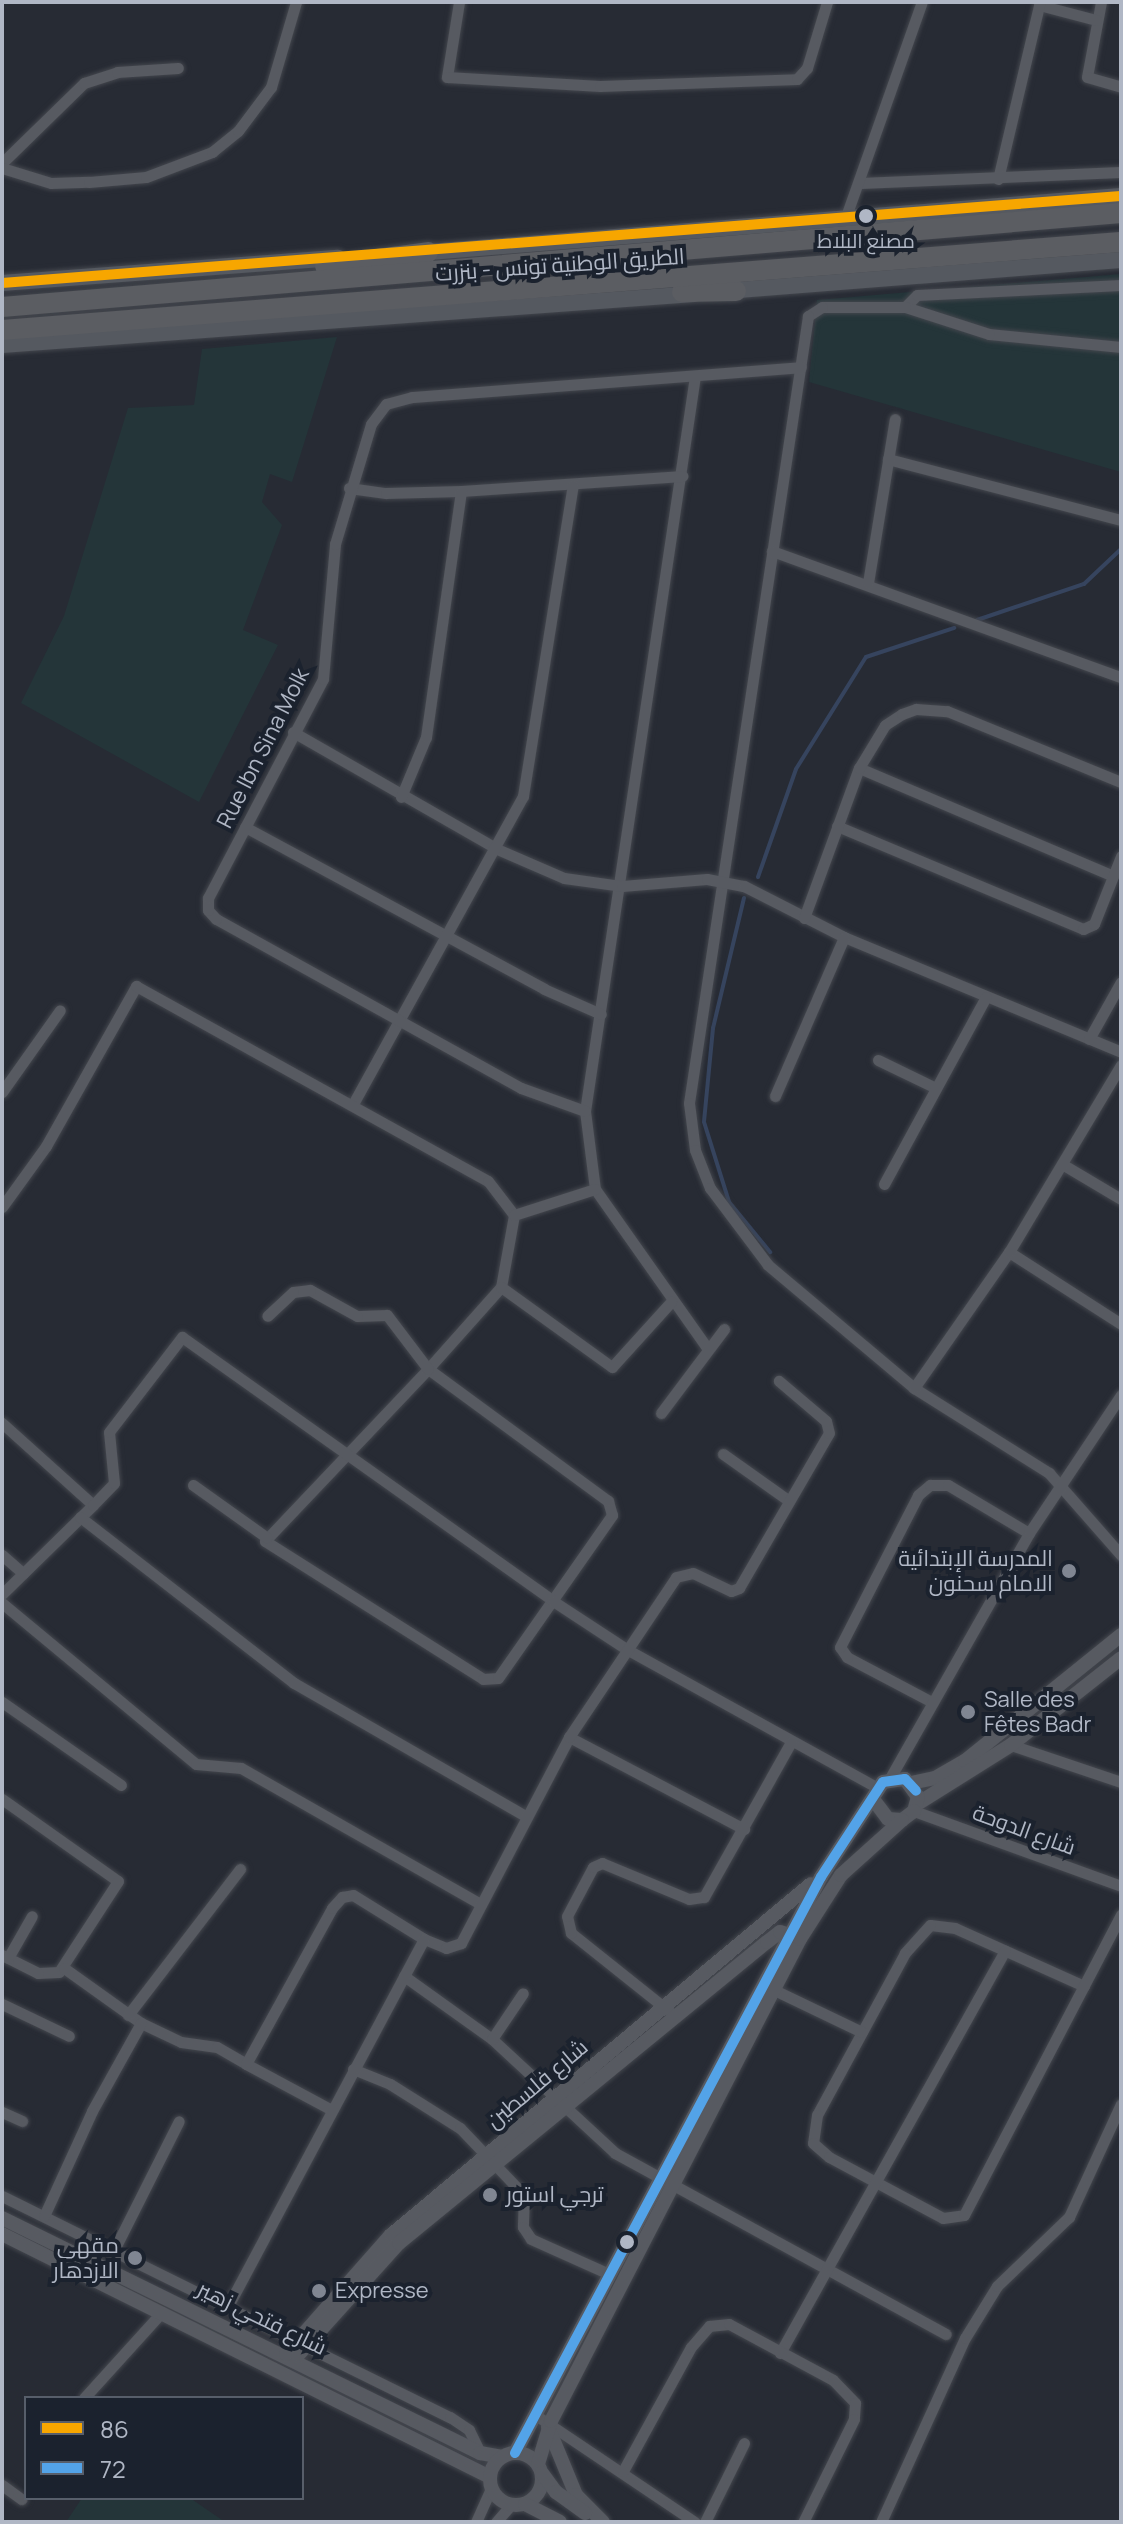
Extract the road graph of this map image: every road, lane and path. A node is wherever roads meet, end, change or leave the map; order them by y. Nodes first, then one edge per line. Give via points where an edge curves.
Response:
1 (296, 2) edge
2 (459, 2) edge
3 (827, 2) edge
4 (922, 2) edge
5 (1101, 2) edge
6 (1039, 3) edge
7 (1096, 20) junction
8 (178, 68) dead end
9 (1121, 87) edge
10 (2, 166) edge
11 (1121, 172) edge
12 (998, 179) junction
13 (860, 183) junction
14 (1121, 196) edge
15 (1121, 213) edge
16 (845, 219) junction
17 (1121, 242) edge
18 (428, 252) junction
19 (1121, 260) edge
20 (2, 283) edge
21 (1121, 285) edge
22 (736, 291) junction
23 (95, 297) junction
24 (435, 298) junction
25 (2, 301) edge
26 (310, 306) junction
27 (2, 307) edge
28 (905, 307) junction
29 (2, 330) edge
30 (2, 344) edge
31 (1121, 347) edge
32 (801, 367) junction
33 (695, 376) junction
34 (895, 419) dead end
35 (888, 459) junction
36 (682, 476) junction
37 (573, 485) junction
38 (349, 488) junction
39 (461, 491) junction
40 (1121, 520) edge
41 (772, 551) junction
42 (868, 583) junction
43 (1121, 677) edge
44 (293, 732) junction
45 (859, 768) junction
46 (1121, 782) edge
47 (401, 797) junction
48 (837, 826) junction
49 (245, 827) junction
50 (497, 849) junction
51 (1121, 856) edge
52 (1113, 876) junction
53 (722, 880) junction
54 (622, 886) junction
55 (804, 918) junction
56 (445, 937) junction
57 (844, 937) junction
58 (1121, 982) edge
59 (986, 997) junction
60 (60, 1010) dead end
61 (601, 1014) junction
62 (399, 1020) junction
63 (1089, 1039) junction
64 (1121, 1052) edge
65 (878, 1060) dead end
66 (1121, 1065) edge
67 (936, 1088) junction
68 (2, 1092) edge
69 (775, 1096) dead end
70 (353, 1104) junction
71 (585, 1111) junction
72 (1062, 1164) junction
73 (884, 1184) dead end
74 (595, 1189) junction
75 (1121, 1199) edge
76 (2, 1207) edge
77 (514, 1215) junction
78 (1009, 1252) junction
79 (501, 1287) junction
80 (671, 1302) junction
81 (267, 1316) dead end
82 (1121, 1324) edge
83 (724, 1329) dead end
84 (707, 1348) junction
85 (428, 1369) junction
86 (779, 1381) dead end
87 (914, 1388) junction
88 (1121, 1395) edge
89 (661, 1413) dead end
90 (2, 1423) edge
91 (346, 1454) junction
92 (723, 1454) dead end
93 (193, 1485) dead end
94 (1062, 1486) junction
95 (788, 1500) junction
96 (86, 1511) junction
97 (1029, 1533) junction
98 (266, 1537) junction
99 (2, 1555) edge
100 (1121, 1555) edge
101 (23, 1573) junction
102 (2, 1594) edge
103 (553, 1601) junction
104 (2, 1603) edge
105 (1121, 1635) edge
106 (628, 1650) junction
107 (1121, 1658) edge
108 (930, 1701) junction
109 (2, 1702) edge
110 (569, 1737) junction
111 (791, 1742) junction
112 (1011, 1745) junction
113 (1121, 1782) edge
114 (911, 1783) junction
115 (121, 1785) dead end
116 (881, 1789) junction
117 (2, 1799) edge
118 (911, 1812) junction
119 (525, 1816) junction
120 (744, 1829) junction
121 (240, 1869) dead end
122 (821, 1877) junction
123 (1121, 1886) edge
124 (480, 1904) junction
125 (1121, 1915) edge
126 (32, 1916) dead end
127 (794, 1937) junction
128 (424, 1939) junction
129 (1005, 1951) junction
130 (5, 1957) edge
131 (64, 1968) junction
132 (404, 1976) junction
133 (761, 1984) junction
134 (1084, 1986) junction
135 (775, 1990) junction
136 (523, 1993) dead end
137 (2, 2004) edge
138 (670, 2011) junction
139 (128, 2015) junction
140 (141, 2023) junction
141 (862, 2032) junction
142 (69, 2036) dead end
143 (492, 2039) junction
144 (246, 2064) junction
145 (353, 2069) junction
146 (561, 2101) junction
147 (1121, 2104) edge
148 (330, 2109) junction
149 (2, 2112) edge
150 (22, 2121) dead end
151 (179, 2121) dead end
152 (489, 2161) junction
153 (876, 2182) junction
154 (667, 2183) junction
155 (2, 2196) edge
156 (44, 2216) junction
157 (2, 2218) edge
158 (2, 2234) edge
159 (114, 2250) junction
160 (827, 2270) junction
161 (609, 2274) junction
162 (228, 2306) junction
163 (162, 2312) junction
164 (946, 2334) dead end
165 (300, 2343) junction
166 (780, 2353) junction
167 (291, 2356) junction
168 (86, 2396) edge
169 (545, 2421) junction
170 (744, 2443) dead end
171 (480, 2453) junction
172 (508, 2455) junction
173 (540, 2468) junction
174 (623, 2471) junction
175 (491, 2482) junction
176 (2, 2485) edge
177 (21, 2499) dead end
178 (518, 2504) junction
179 (476, 2522) edge
180 (496, 2522) edge
181 (560, 2522) edge
182 (601, 2522) edge
183 (695, 2522) edge
184 (705, 2522) edge
185 (803, 2522) edge
186 (881, 2522) edge

1 - 10 street via 271,87 238,131 212,152 146,177 89,182 51,183
2 - 3 street via 447,77 600,86 797,79 807,68
4 - 13 street
5 - 7 street
6 - 7 street
6 - 12 street
7 - 9 street via 1087,77
8 - 10 street via 117,72 84,83
11 - 12 street
12 - 13 street
13 - 16 street
14 - 16 main road
15 - 23 highway, الطريق الوطنية تونس - بنزرت
16 - 18 main road
17 - 24 highway, الطريق الوطنية تونس - بنزرت
18 - 20 main road
18 - 23 highway
19 - 22 main road
21 - 28 street via 917,295
22 - 24 highway
22 - 30 main road
23 - 25 highway
23 - 27 highway, الطريق الوطنية تونس - بنزرت
24 - 26 highway, الطريق الوطنية تونس - بنزرت
26 - 29 highway, الطريق الوطنية تونس - بنزرت
26 - 30 highway
28 - 31 street via 989,334
28 - 32 street via 812,310 804,325
32 - 33 street, Rue Ibn Sina Molk
32 - 41 street
33 - 36 street
33 - 38 street, Rue Ibn Sina Molk via 412,397 386,404 371,424
34 - 35 street
35 - 40 street
35 - 42 street
36 - 37 street
36 - 54 street
37 - 39 street
37 - 50 street via 527,783
38 - 39 street via 386,493
38 - 44 street, Rue Ibn Sina Molk via 329,582 325,671
39 - 47 street via 426,737
41 - 42 street
41 - 53 street
42 - 43 street
44 - 47 street
44 - 49 street, Rue Ibn Sina Molk
45 - 46 street via 885,725 916,709 932,708
45 - 48 street
45 - 52 street
47 - 50 street
48 - 52 street via 1083,929 1094,924
48 - 55 street
49 - 56 street
49 - 62 street, Rue Ibn Sina Molk via 208,898 211,914
50 - 54 street via 564,878
50 - 56 street
51 - 52 street
53 - 54 street
53 - 55 street
53 - 87 street via 689,1103 695,1150 727,1215 768,1265
54 - 61 street
55 - 57 street
56 - 61 street
56 - 62 street
57 - 59 street
57 - 69 street
58 - 63 street
59 - 63 street
59 - 67 street
60 - 68 street
61 - 71 street
62 - 70 street
62 - 71 street, Rue Ibn Sina Molk via 521,1088
63 - 64 street
65 - 67 street
66 - 72 street
67 - 73 street
70 - 76 street via 136,986 46,1146
70 - 77 street via 480,1175
71 - 74 street
72 - 75 street
72 - 78 street
74 - 77 street
74 - 80 street
77 - 79 street
78 - 82 street
78 - 87 street
79 - 80 street via 612,1367
79 - 85 street
80 - 84 street
81 - 85 street via 293,1292 310,1290 357,1316 387,1315
83 - 84 street
84 - 89 street
85 - 91 street
85 - 103 street via 611,1507 612,1515
86 - 95 street via 830,1429
87 - 94 street via 1038,1465
88 - 94 street
90 - 96 street
91 - 96 street via 182,1337 109,1432 114,1483
91 - 98 street
91 - 103 street
92 - 95 street
93 - 98 street
94 - 97 street
94 - 100 street
95 - 106 street via 739,1588 731,1591 693,1573 676,1577
96 - 101 street
96 - 119 street via 294,1683
97 - 108 street
97 - 108 street via 948,1485 930,1485 918,1495 840,1647 847,1657
98 - 103 street via 269,1548 483,1679 506,1673
99 - 101 street
101 - 102 street
103 - 106 street
104 - 124 street via 196,1764 241,1768
105 - 114 street via 965,1761 935,1778
106 - 110 street
106 - 111 street
107 - 112 street
108 - 116 street
109 - 115 street
110 - 119 street
110 - 120 street
111 - 116 street
111 - 120 street
112 - 113 street
112 - 118 street
114 - 116 street
114 - 118 street
116 - 118 street via 888,1819
116 - 122 street
117 - 131 street via 118,1881
118 - 123 street, شارع الدوحة
118 - 127 street via 841,1875
119 - 124 street
120 - 138 street via 704,1897 689,1899 602,1863 593,1867 567,1916 571,1933
121 - 139 street
122 - 127 street
122 - 138 street, شارع فلسطين
124 - 128 street via 456,1947
125 - 134 street
126 - 130 street
127 - 133 street
127 - 135 street
127 - 138 street, شارع فلسطين via 778,1933
128 - 132 street
128 - 144 street via 353,1895 342,1897
129 - 134 street
129 - 141 street via 955,1928 930,1925 905,1953
129 - 153 street
130 - 131 street via 38,1973 54,1974
131 - 139 street
132 - 143 street
132 - 145 street
133 - 135 street
133 - 154 street
134 - 153 street via 964,2215 943,2218
135 - 141 street
135 - 154 street
136 - 143 street
137 - 142 street
138 - 146 street, شارع فلسطين
139 - 140 street
140 - 144 street via 181,2042 217,2047
140 - 156 street via 92,2111
141 - 153 street via 817,2115 812,2136 817,2149
143 - 146 street
144 - 148 street
145 - 148 street
145 - 152 street via 447,2117
146 - 152 street, شارع فلسطين
146 - 154 street via 604,2144
147 - 186 street via 1069,2217 997,2286 965,2338
148 - 162 street
149 - 150 street
151 - 159 street
152 - 161 street via 524,2195 528,2236
152 - 165 street, شارع فلسطين via 391,2235
153 - 160 street
154 - 160 street
154 - 161 street
154 - 169 street
155 - 156 street
156 - 159 street
157 - 167 street, شارع فتحي زهير
158 - 163 street, شارع فتحي زهير
159 - 162 street
160 - 164 street
160 - 166 street
161 - 169 street
162 - 165 street
163 - 168 street
163 - 175 street, شارع فتحي زهير
165 - 167 street, شارع فلسطين
165 - 171 street via 463,2425
166 - 174 street via 729,2324 709,2326 691,2347
166 - 185 street via 833,2380 855,2403 854,2419
167 - 171 street, شارع فتحي زهير
169 - 172 street
169 - 173 street
169 - 174 street
169 - 182 street via 576,2495
170 - 184 street
171 - 172 street, شارع فتحي زهير
172 - 173 street, شارع فتحي زهير
172 - 175 street
173 - 178 street via 538,2495
173 - 182 street via 556,2492
174 - 183 street
175 - 178 street, شارع فتحي زهير
175 - 179 street
176 - 177 street
178 - 180 street
178 - 181 street, شارع فتحي زهير

